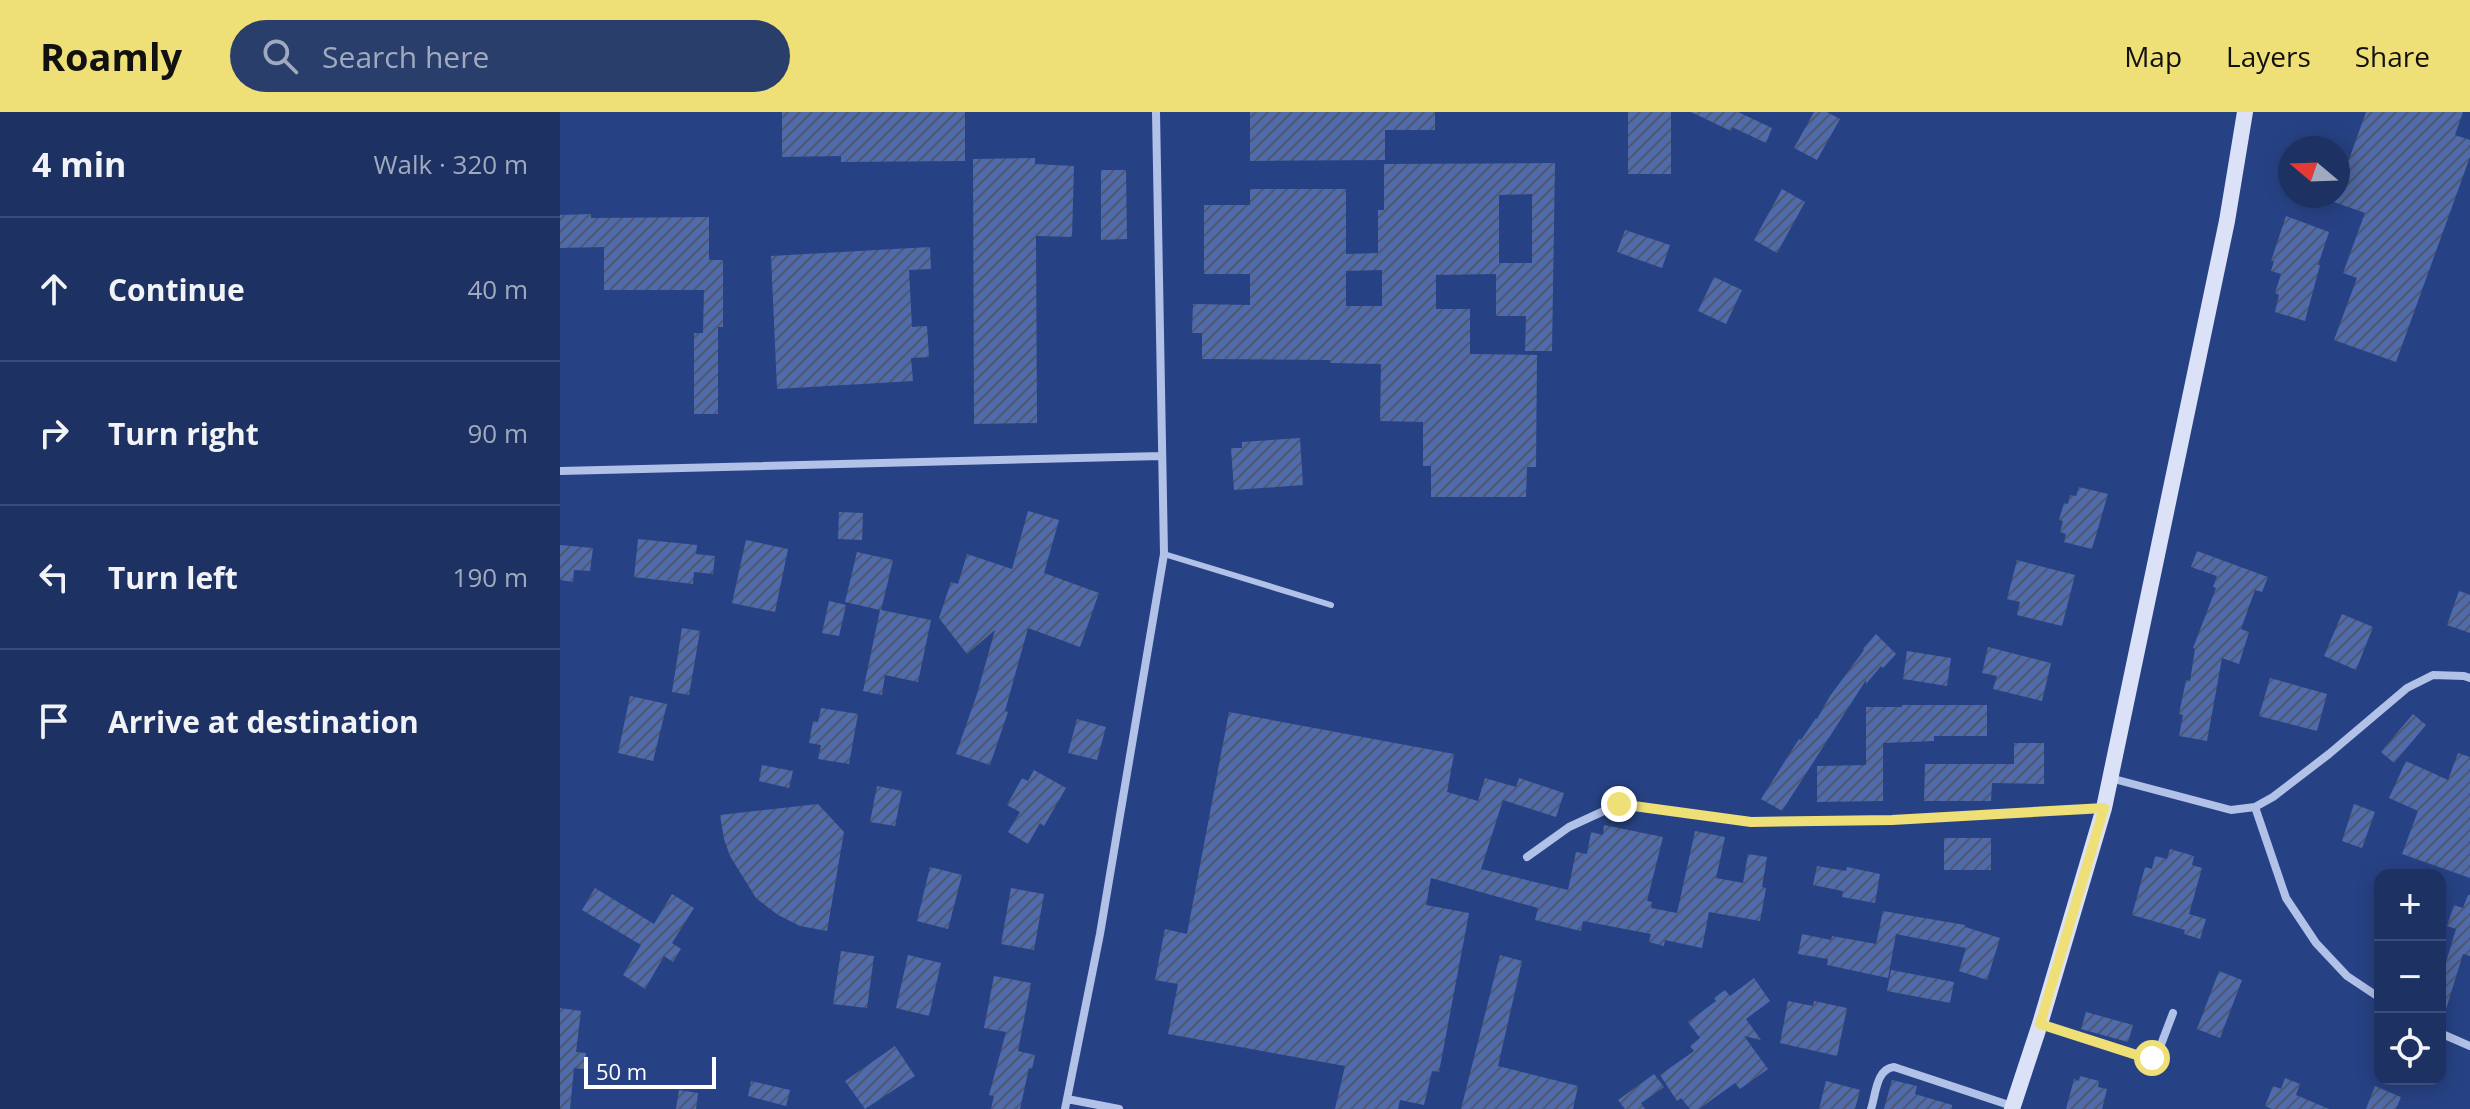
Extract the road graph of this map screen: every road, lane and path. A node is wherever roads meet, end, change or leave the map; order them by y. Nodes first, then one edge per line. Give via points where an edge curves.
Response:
1 (1156, 112) edge
2 (2245, 112) edge
3 (1161, 456) junction
4 (560, 471) edge
5 (1164, 554) junction
6 (1331, 605) dead end
7 (2470, 678) edge
8 (2110, 778) junction
9 (2255, 807) junction
10 (2104, 808) junction
11 (1527, 857) dead end
12 (2374, 994) edge
13 (2173, 1013) dead end
14 (2040, 1024) junction
15 (2446, 1036) edge
16 (2470, 1046) edge
17 (1067, 1099) junction
18 (2012, 1108) edge
19 (1065, 1109) edge
20 (1119, 1109) edge
21 (1871, 1109) edge

1 - 3 street
2 - 8 street via 2227,221
3 - 4 street
3 - 5 street
5 - 6 lane
5 - 17 street
7 - 9 street via 2433,675 2407,688
8 - 9 street via 2231,810
8 - 10 street
9 - 12 street via 2286,898 2316,943 2347,976
10 - 11 street via 1751,822 1619,804 1569,827
10 - 14 street
13 - 14 street via 2157,1055 2146,1058
14 - 18 street
15 - 16 street
17 - 19 street
17 - 20 street
18 - 21 street via 1894,1067 1882,1073

